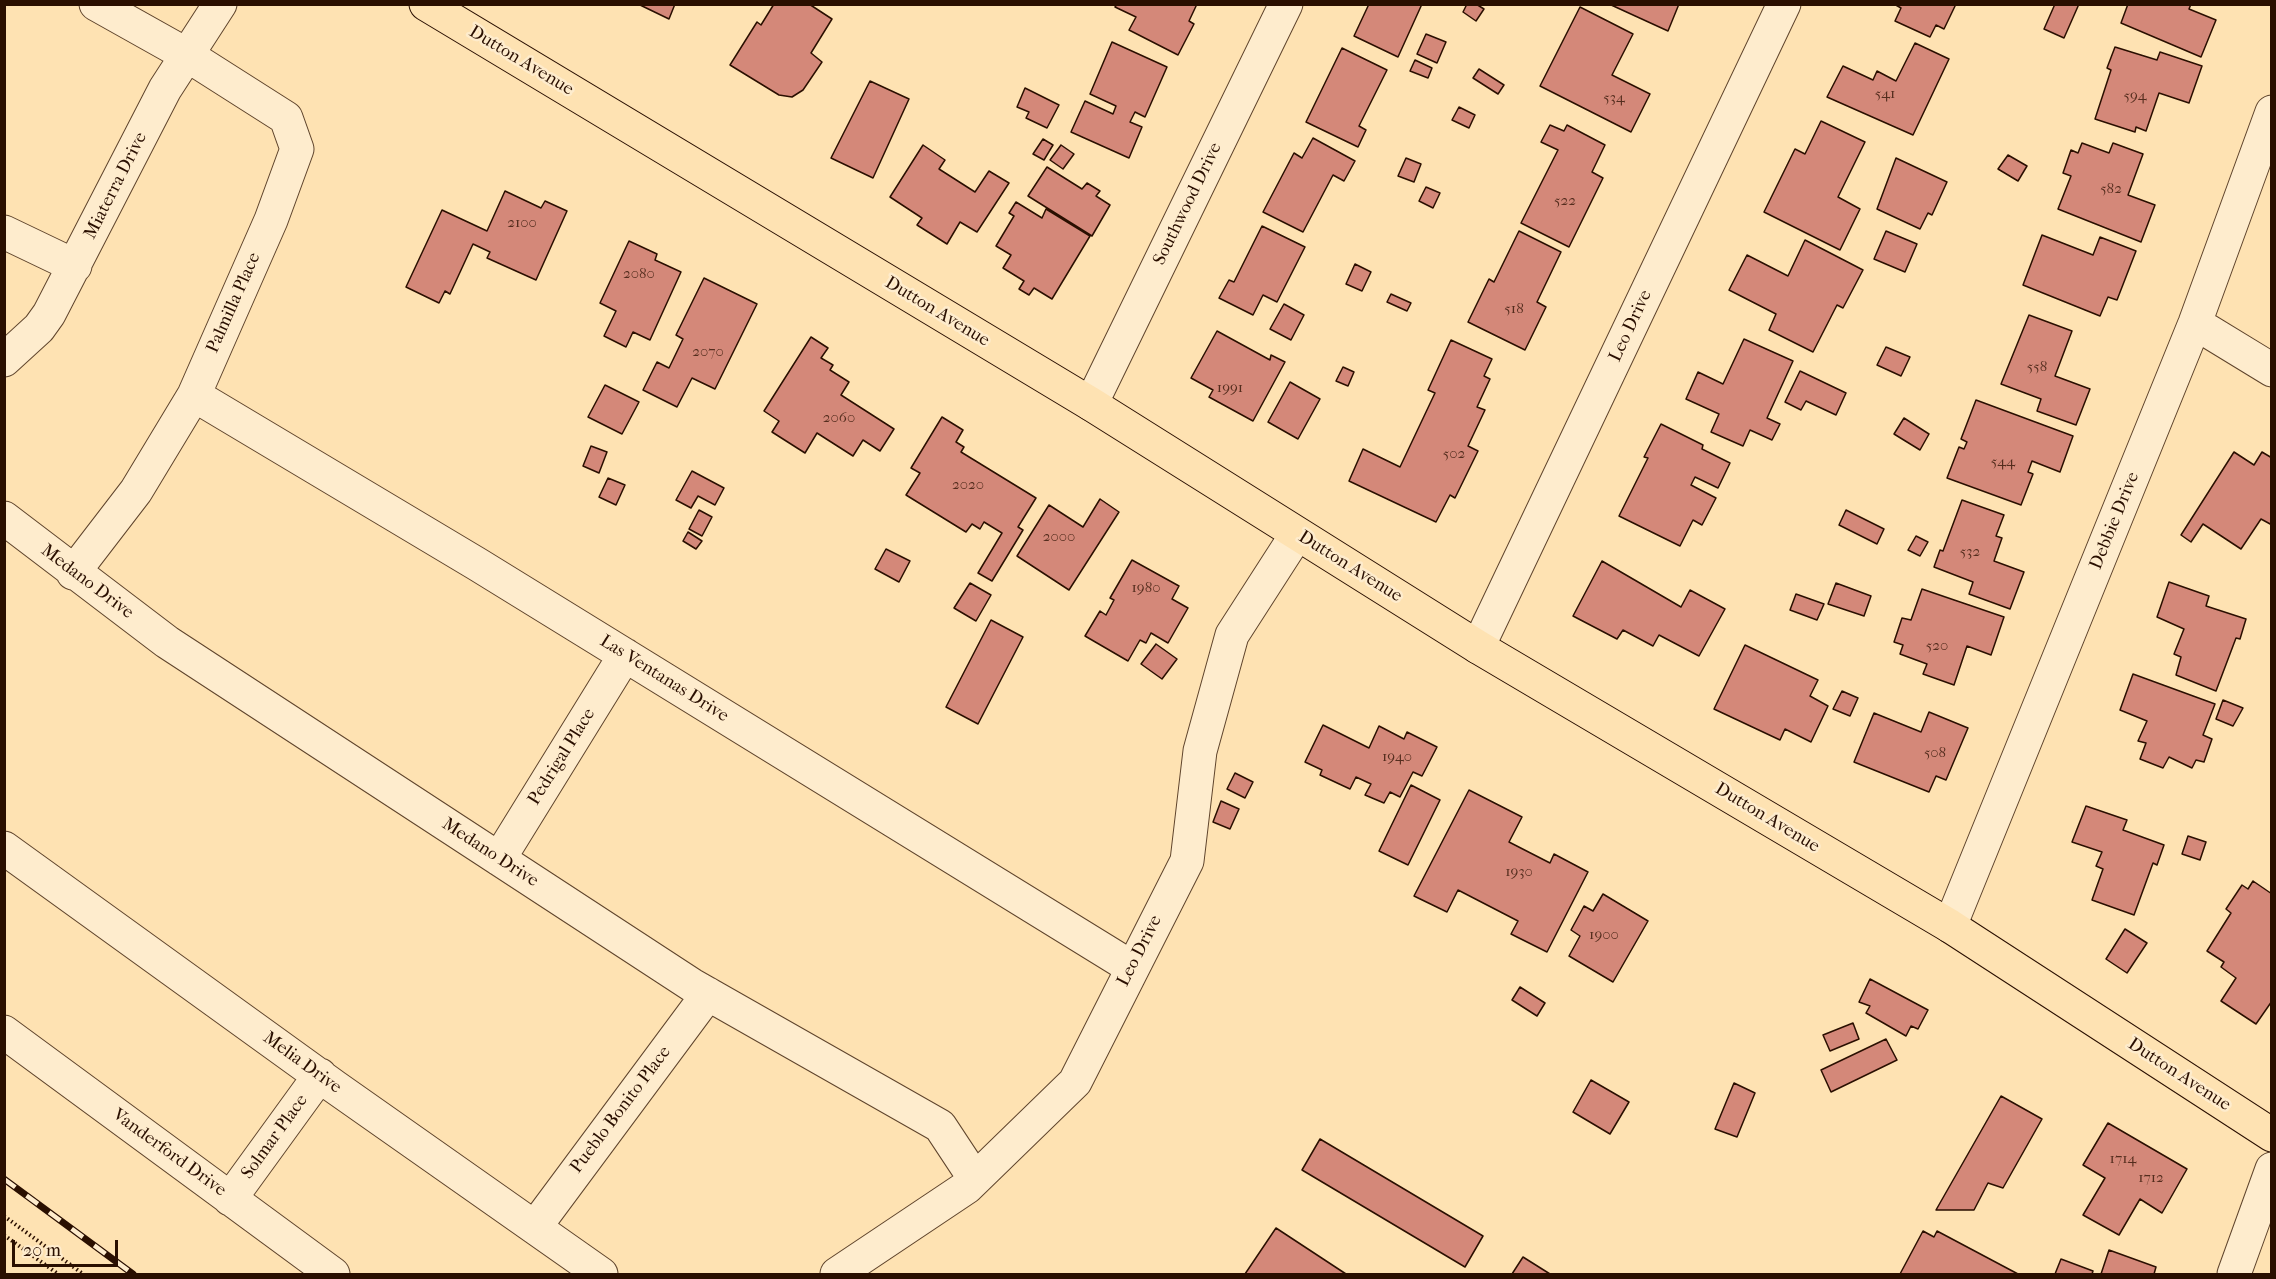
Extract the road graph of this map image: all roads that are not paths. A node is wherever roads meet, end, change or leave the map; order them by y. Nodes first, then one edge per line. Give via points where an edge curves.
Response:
1 (96, 4) edge
2 (220, 4) edge
3 (426, 4) edge
4 (1286, 4) edge
5 (1784, 4) edge
6 (187, 56) junction
7 (2271, 112) edge
8 (4, 232) edge
9 (75, 266) junction
10 (2195, 323) junction
11 (4, 360) edge
12 (2271, 370) edge
13 (194, 395) junction
14 (1091, 404) junction
15 (4, 518) edge
16 (1297, 534) junction
17 (73, 573) junction
18 (1478, 647) junction
19 (625, 655) junction
20 (4, 848) edge
21 (499, 859) junction
22 (1950, 926) junction
23 (1131, 967) junction
24 (708, 994) junction
25 (4, 1032) edge
26 (320, 1075) junction
27 (2271, 1135) edge
28 (2271, 1169) edge
29 (975, 1179) junction
30 (230, 1199) junction
31 (535, 1227) junction
32 (333, 1275) edge
33 (602, 1275) edge
34 (837, 1275) edge
35 (2234, 1275) edge

1 - 6 street, Palmilla Place
2 - 6 street, Miaterra Drive
3 - 14 main road, Dutton Avenue
4 - 14 street, Southwood Drive
5 - 18 street, Leo Drive
6 - 9 street, Miaterra Drive via 165,89
6 - 13 street, Palmilla Place via 286,118 297,149 271,220
7 - 10 street, Debbie Drive
8 - 9 street
9 - 11 street, Miaterra Drive via 39,328
10 - 12 street
10 - 22 street, Debbie Drive
13 - 17 street, Palmilla Place via 136,491
13 - 19 street, Las Ventanas Drive
14 - 16 main road, Dutton Avenue
15 - 17 street, Medano Drive
16 - 18 main road, Dutton Avenue
16 - 23 street, Leo Drive via 1232,635 1200,751 1187,861
17 - 21 street, Medano Drive via 167,642
18 - 22 main road, Dutton Avenue
19 - 21 street, Pedrigal Place
19 - 23 street, Las Ventanas Drive
20 - 26 street, Melia Drive
21 - 24 street, Medano Drive
22 - 27 main road, Dutton Avenue
23 - 29 street, Leo Drive via 1075,1082
24 - 29 street, Medano Drive via 940,1126
24 - 31 street, Pueblo Bonito Place
25 - 30 street, Vanderford Drive
26 - 30 street, Solmar Place
26 - 31 street, Melia Drive
28 - 35 street
29 - 34 street, Leo Drive
30 - 32 street, Vanderford Drive
31 - 33 street, Melia Drive

